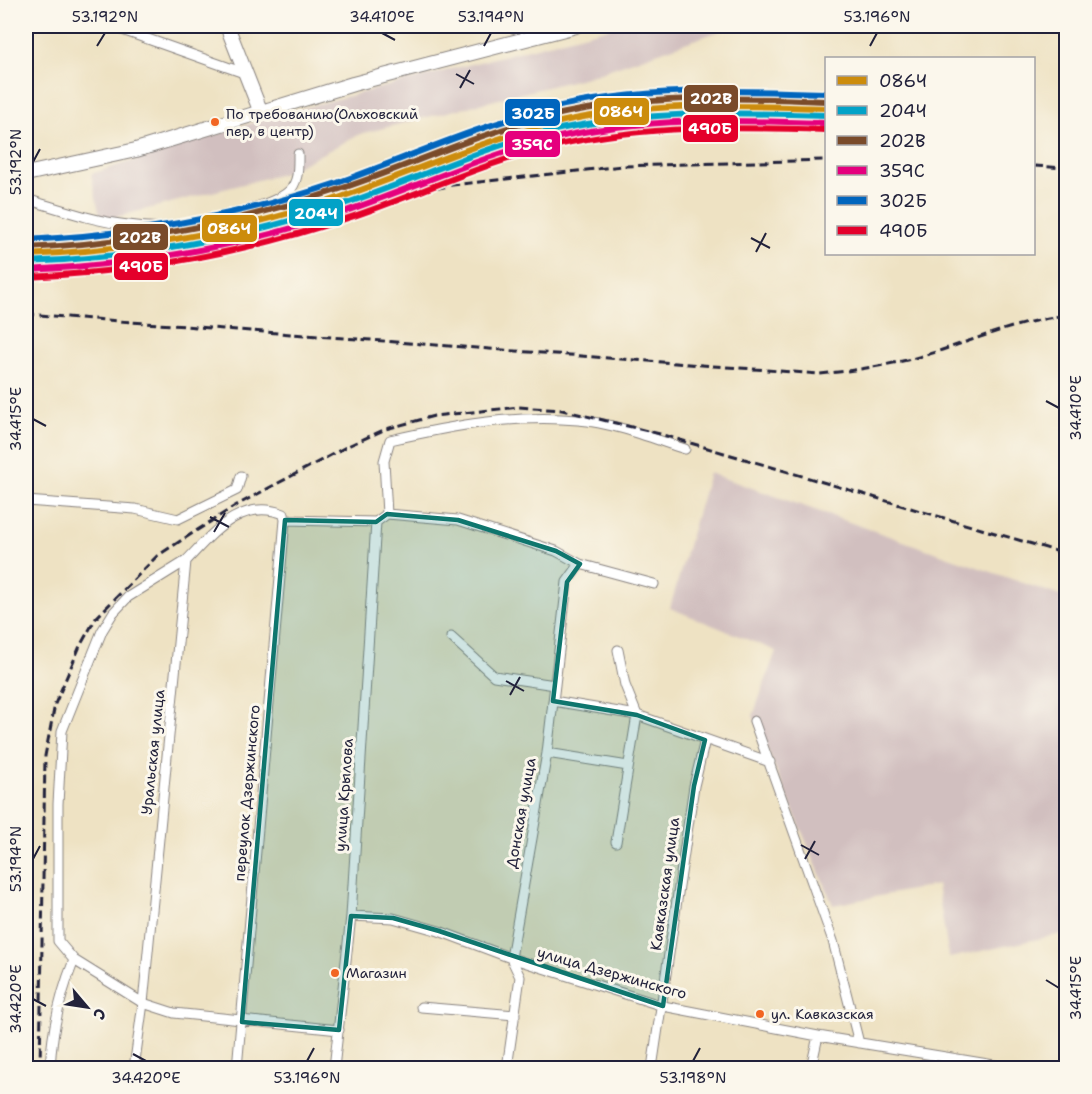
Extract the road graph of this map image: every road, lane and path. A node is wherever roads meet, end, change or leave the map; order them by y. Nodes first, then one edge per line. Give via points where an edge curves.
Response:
1 (111, 26) edge
2 (227, 26) edge
3 (576, 26) edge
4 (244, 74) junction
5 (260, 110) junction
6 (298, 154) dead end
7 (26, 174) edge
8 (26, 199) edge
9 (685, 449) dead end
10 (242, 476) dead end
11 (26, 501) edge
12 (387, 514) junction
13 (285, 520) junction
14 (376, 522) junction
15 (186, 561) junction
16 (580, 564) junction
17 (654, 584) dead end
18 (451, 637) dead end
19 (618, 650) dead end
20 (555, 685) junction
21 (553, 701) junction
22 (637, 715) junction
23 (754, 721) dead end
24 (705, 740) junction
25 (547, 753) junction
26 (770, 762) junction
27 (628, 766) junction
28 (616, 842) dead end
29 (351, 916) junction
30 (511, 958) junction
31 (74, 960) junction
32 (143, 1003) junction
33 (663, 1006) junction
34 (421, 1007) dead end
35 (514, 1015) junction
36 (242, 1022) junction
37 (339, 1030) junction
38 (818, 1036) junction
39 (859, 1043) junction
40 (50, 1068) edge
41 (134, 1068) edge
42 (237, 1068) edge
43 (334, 1068) edge
44 (507, 1068) edge
45 (652, 1068) edge
46 (812, 1068) edge
47 (1012, 1068) edge

1 - 4 street
2 - 4 street
3 - 5 street
4 - 5 street
5 - 7 street via 136,150
6 - 8 street via 297,177 288,192 256,207 168,227 90,220
9 - 12 street via 579,420 478,421 390,440 384,461
10 - 11 street via 237,490 178,519 135,509
12 - 14 street
12 - 16 street via 459,520 556,551
13 - 14 street
13 - 15 street via 284,514 271,509 252,509 234,516
13 - 36 street, переулок Дзержинского
14 - 29 street, улица Крылова
15 - 31 street via 128,597 113,613 62,730 58,941
15 - 32 street, Уральская улица
16 - 17 street
16 - 20 street, Донская улица via 567,582
18 - 20 street via 494,676
19 - 22 street via 625,685
20 - 21 street, Донская улица
21 - 22 street
21 - 25 street, Донская улица
22 - 24 street
22 - 27 street
23 - 26 street
24 - 26 street
24 - 33 street, Кавказская улица via 694,786
25 - 27 street
25 - 30 street, Донская улица
26 - 39 street via 833,941
27 - 28 street
29 - 30 street, улица Дзержинского via 393,918
29 - 37 street, улица Крылова
30 - 33 street, улица Дзержинского
30 - 35 street, Донская улица via 520,977
31 - 32 street
31 - 40 street via 52,1037
32 - 36 street via 174,1013
32 - 41 street, Уральская улица
33 - 38 street, улица Дзержинского
33 - 45 street, Кавказская улица
34 - 35 street
35 - 44 street, Донская улица
36 - 37 street
36 - 42 street, переулок Дзержинского
37 - 43 street, улица Крылова
38 - 39 street, улица Дзержинского
38 - 46 street
39 - 47 street, улица Дзержинского

